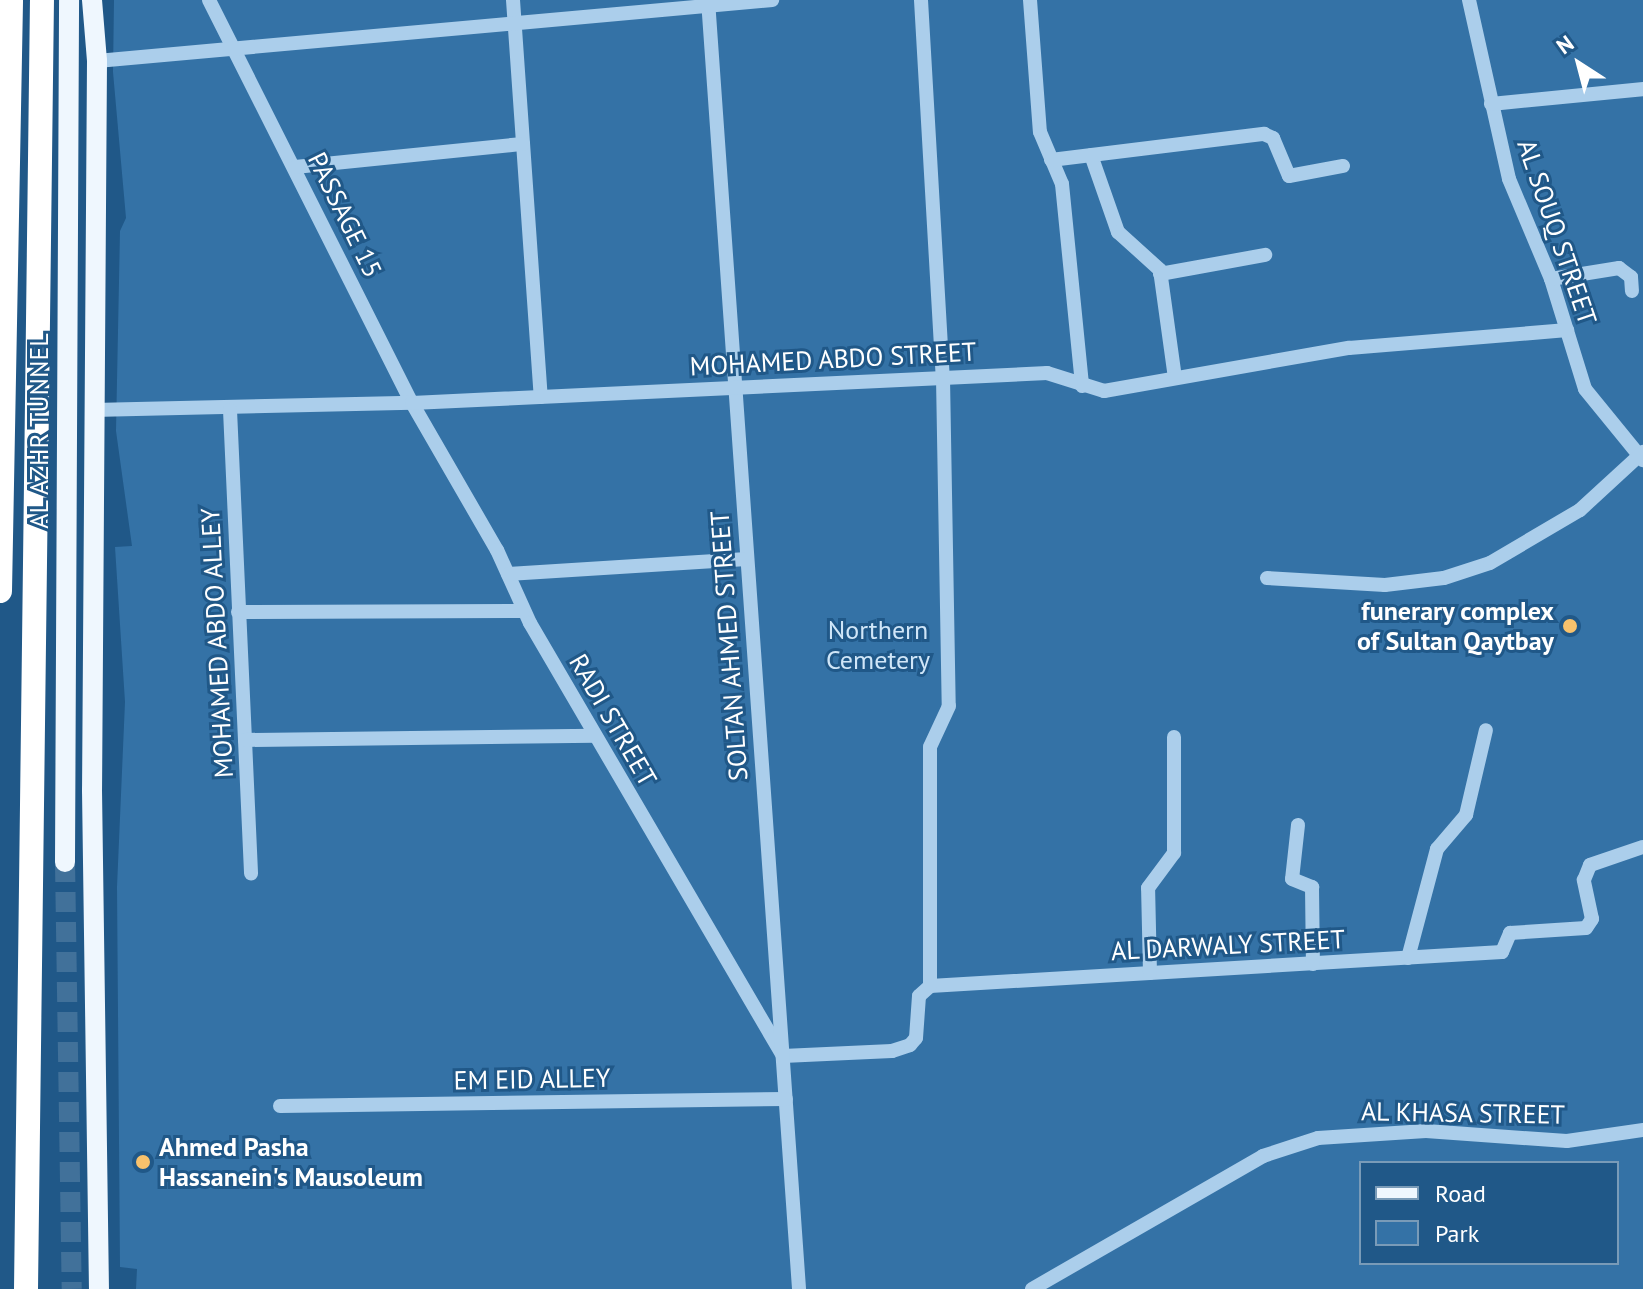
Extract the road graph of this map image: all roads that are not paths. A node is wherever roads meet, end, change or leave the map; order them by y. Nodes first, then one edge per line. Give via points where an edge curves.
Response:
1 (11, 0) edge
2 (42, 0) edge
3 (69, 0) edge
4 (92, 0) edge
5 (209, 0) edge
6 (513, 0) edge
7 (772, 0) edge
8 (921, 0) edge
9 (1030, 0) edge
10 (1469, 0) edge
11 (708, 3) edge
12 (514, 23) junction
13 (234, 49) junction
14 (97, 61) junction
15 (1643, 89) edge
16 (1491, 104) junction
17 (523, 144) junction
18 (1091, 155) junction
19 (1051, 160) junction
20 (1343, 166) dead end
21 (295, 167) junction
22 (1265, 255) dead end
23 (1160, 274) junction
24 (1551, 279) junction
25 (1632, 291) dead end
26 (1567, 330) junction
27 (943, 378) junction
28 (1175, 378) junction
29 (1082, 386) junction
30 (735, 387) junction
31 (541, 397) junction
32 (412, 403) junction
33 (93, 410) junction
34 (230, 410) junction
35 (1642, 455) edge
36 (747, 559) junction
37 (508, 574) junction
38 (1267, 578) dead end
39 (0, 591) edge
40 (523, 611) junction
41 (238, 612) junction
42 (1486, 730) dead end
43 (595, 736) junction
44 (1174, 737) dead end
45 (245, 740) junction
46 (1298, 825) dead end
47 (1643, 847) edge
48 (65, 862) tunnel mouth
49 (251, 874) dead end
50 (1408, 958) junction
51 (1313, 964) junction
52 (1150, 973) junction
53 (930, 986) junction
54 (783, 1056) junction
55 (786, 1099) junction
56 (280, 1106) dead end
57 (1643, 1130) edge
58 (26, 1289) edge
59 (99, 1289) edge
60 (799, 1289) edge
61 (1032, 1289) edge

1 - 39 highway
2 - 58 highway
3 - 48 main road, AL AZHR TUNNEL
4 - 14 main road
5 - 13 street, PASSAGE 15
6 - 12 street
7 - 11 street
8 - 27 street
9 - 19 street via 1040,132
10 - 16 street, AL SOUQ STREET
11 - 12 street
11 - 30 street, SOLTAN AHMED STREET
12 - 13 street
12 - 17 street
13 - 14 street
13 - 21 street, PASSAGE 15
14 - 33 main road
15 - 16 street
16 - 24 street, AL SOUQ STREET via 1518,207
17 - 21 street
17 - 31 street
18 - 19 street
18 - 20 street via 1264,134 1273,138 1289,176
18 - 23 street via 1118,232 1154,259
19 - 29 street via 1062,184
21 - 32 street, PASSAGE 15
22 - 23 street
23 - 28 street
24 - 25 street via 1619,268 1631,277
24 - 26 street, AL SOUQ STREET
26 - 28 street, MOHAMED ABDO STREET via 1349,348
26 - 35 street, AL SOUQ STREET via 1594,406
27 - 29 street, MOHAMED ABDO STREET via 1047,373
27 - 30 street, MOHAMED ABDO STREET
27 - 53 street via 949,706 930,747
28 - 29 street, MOHAMED ABDO STREET via 1104,391
30 - 31 street, MOHAMED ABDO STREET
30 - 36 street, SOLTAN AHMED STREET
31 - 32 street, MOHAMED ABDO STREET
32 - 34 street, MOHAMED ABDO STREET
32 - 37 street, RADI STREET
33 - 34 street, MOHAMED ABDO STREET
33 - 59 main road
34 - 41 street, MOHAMED ABDO ALLEY
35 - 38 street via 1580,510 1490,563 1455,575 1385,585
36 - 37 street
36 - 54 street, SOLTAN AHMED STREET
37 - 40 street, RADI STREET
40 - 41 street
40 - 43 street, RADI STREET
41 - 45 street, MOHAMED ABDO ALLEY
42 - 50 street via 1466,815 1437,849
43 - 45 street
43 - 54 street, RADI STREET
44 - 52 street via 1174,853 1148,888
45 - 49 street, MOHAMED ABDO ALLEY
46 - 51 street via 1292,879 1312,887
47 - 50 street, AL DARWALY STREET via 1590,865 1584,880 1592,919 1586,928 1510,933 1502,952
50 - 51 street, AL DARWALY STREET
51 - 52 street, AL DARWALY STREET
52 - 53 street, AL DARWALY STREET
53 - 54 street via 919,996 916,1038 910,1045 892,1051
54 - 55 street, SOLTAN AHMED STREET
55 - 56 street, EM EID ALLEY
55 - 60 street, SOLTAN AHMED STREET
57 - 61 street, AL KHASA STREET via 1567,1141 1426,1131 1318,1138 1263,1156

